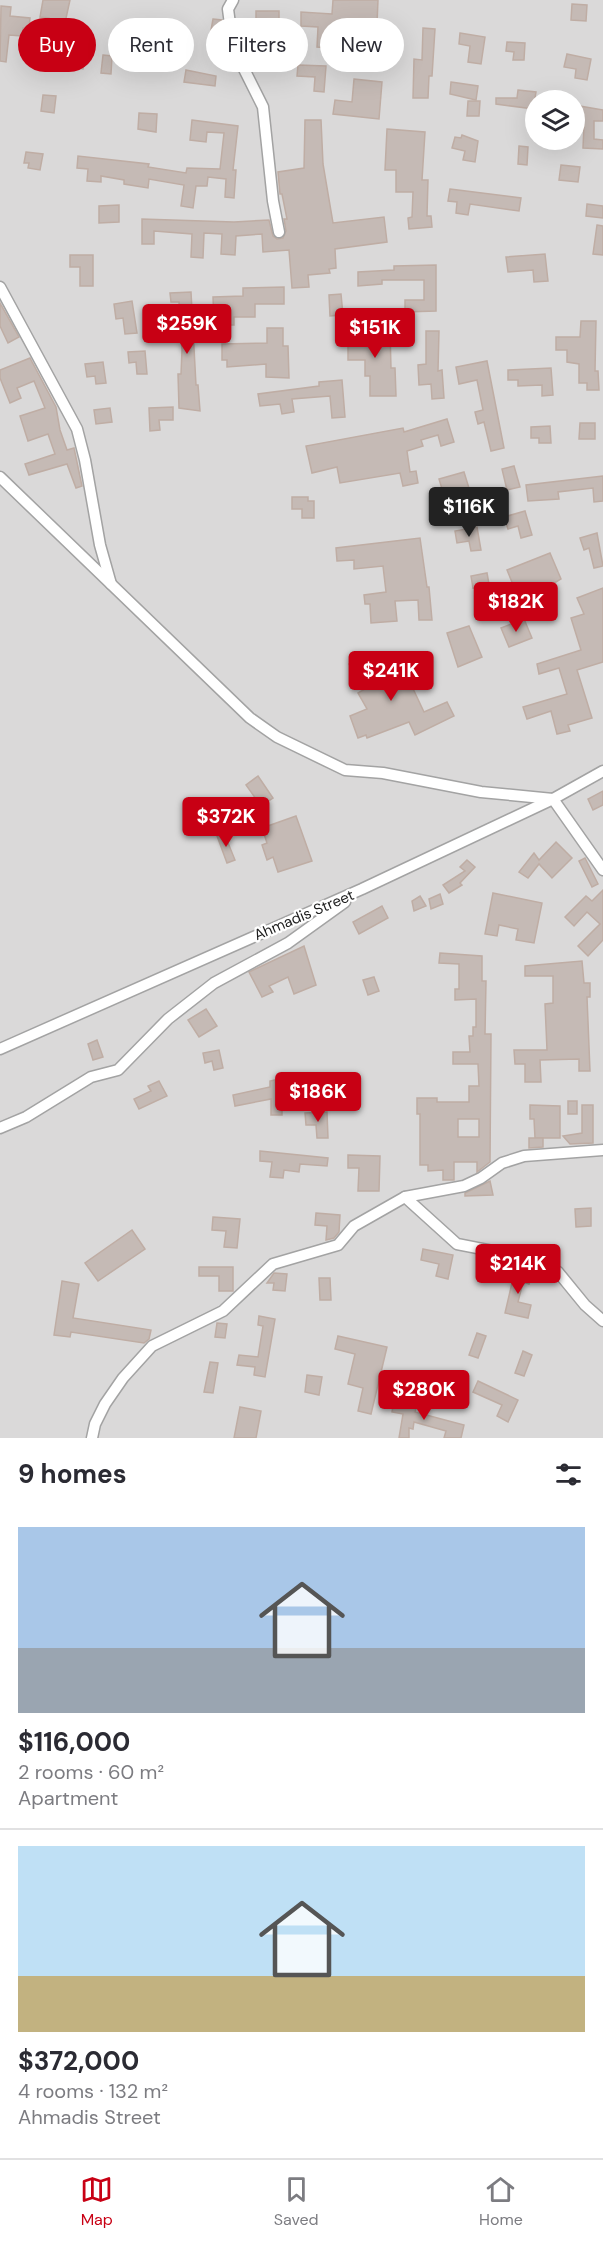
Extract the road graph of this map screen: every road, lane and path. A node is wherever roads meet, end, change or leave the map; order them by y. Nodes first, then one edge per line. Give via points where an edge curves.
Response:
1 (233, 0) edge
2 (279, 232) dead end
3 (0, 287) edge
4 (0, 477) edge
5 (112, 586) junction
6 (603, 771) edge
7 (553, 799) junction
8 (603, 870) edge
9 (362, 890) junction
10 (0, 1049) edge
11 (0, 1128) edge
12 (603, 1150) edge
13 (405, 1197) junction
14 (603, 1321) edge
15 (93, 1438) edge

1 - 2 street via 228,9 233,47 263,107
3 - 5 street via 76,429
4 - 5 street
5 - 7 street via 250,718 277,737 335,766 481,792
6 - 7 street, Ahmadis Street
7 - 8 street
7 - 9 street, Ahmadis Street
9 - 10 street, Ahmadis Street
9 - 11 street via 288,943 213,983 168,1019 118,1070 91,1077 26,1118
12 - 13 street via 524,1156 502,1163 464,1186
13 - 14 street via 457,1244 518,1256 558,1272
13 - 15 street via 354,1226 338,1245 273,1264 223,1311 152,1346 123,1377 105,1404

